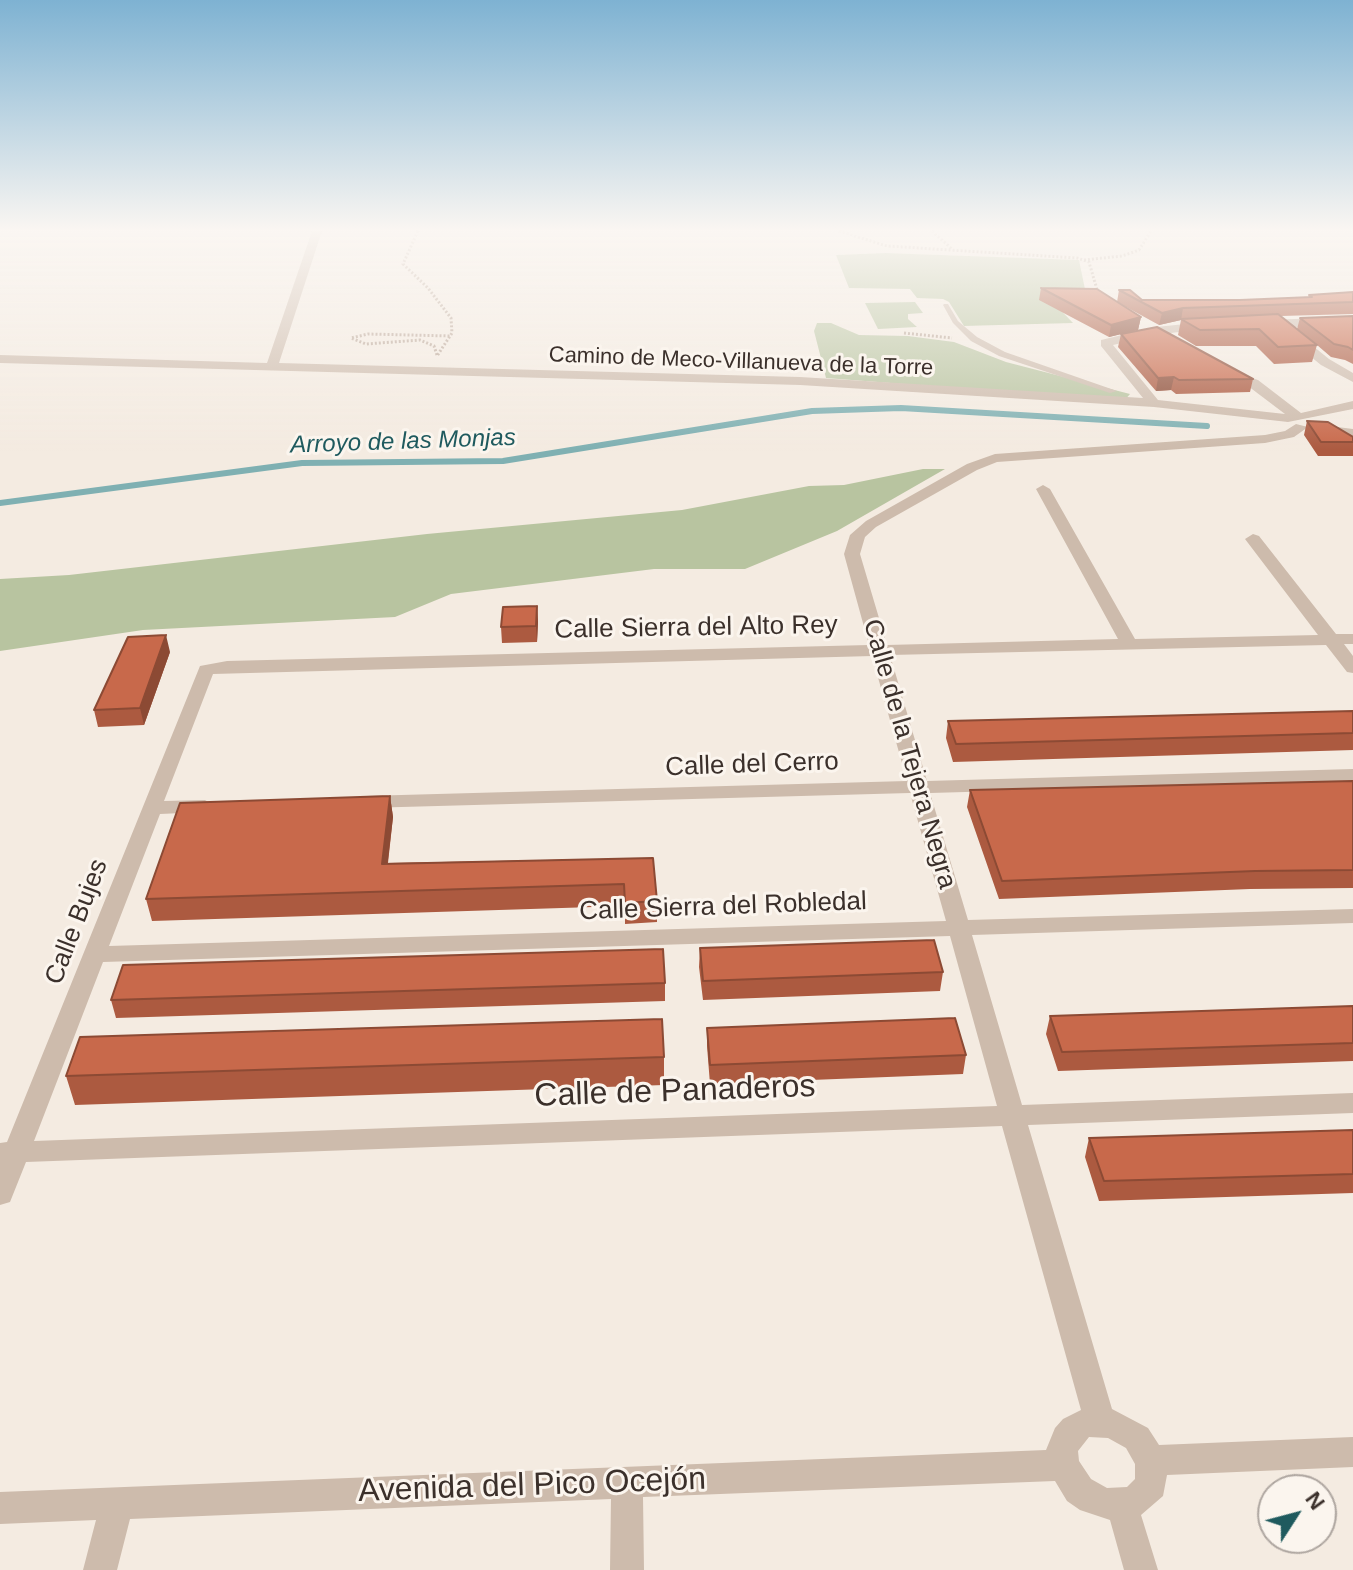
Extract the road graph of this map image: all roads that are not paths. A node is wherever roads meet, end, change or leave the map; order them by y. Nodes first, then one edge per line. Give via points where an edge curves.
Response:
1 (293, 304) edge
2 (1109, 304) edge
3 (946, 305) dead end
4 (1353, 319) edge
5 (1277, 323) junction
6 (1250, 324) edge
7 (1222, 325) edge
8 (1156, 331) junction
9 (1179, 345) edge
10 (0, 359) edge
11 (1214, 365) edge
12 (272, 366) junction
13 (1353, 378) edge
14 (1115, 393) junction
15 (1154, 403) junction
16 (1353, 405) edge
17 (1353, 420) edge
18 (1300, 421) junction
19 (1353, 433) edge
20 (1043, 489) dead end
21 (1253, 539) dead end
22 (1331, 639) junction
23 (1353, 639) edge
24 (1129, 644) junction
25 (878, 650) junction
26 (1353, 668) edge
27 (206, 670) joint
28 (1353, 775) edge
29 (917, 787) junction
30 (343, 802) edge
31 (231, 805) edge
32 (152, 808) junction
33 (1353, 916) edge
34 (959, 928) junction
35 (94, 954) junction
36 (1353, 1103) edge
37 (1013, 1113) junction
38 (9, 1152) edge
39 (0, 1194) edge
40 (1100, 1422) junction
41 (1353, 1452) edge
42 (1151, 1461) junction
43 (1063, 1465) junction
44 (627, 1482) junction
45 (117, 1503) junction
46 (1122, 1505) junction
47 (0, 1508) edge
48 (100, 1570) edge
49 (627, 1570) edge
50 (1141, 1570) edge

1 - 12 street
2 - 8 street
3 - 14 lane via 974,339 1002,354
4 - 5 street
5 - 6 street
5 - 13 street
7 - 8 street
8 - 9 street
8 - 15 street via 1105,343
10 - 12 street, Camino de Meco-Villanueva de la Torre
11 - 18 street via 1253,383
12 - 14 street, Camino de Meco-Villanueva de la Torre
14 - 15 street, Camino de Meco-Villanueva de la Torre
15 - 18 street, Camino de Meco-Villanueva de la Torre
16 - 18 street
17 - 18 street
18 - 19 street
18 - 25 street, Calle de la Tejera Negra via 1289,434 1265,439 1035,454 995,458 972,467 858,535 852,554
20 - 24 street
21 - 22 street
22 - 23 street, Calle Sierra del Alto Rey
22 - 24 street, Calle Sierra del Alto Rey
22 - 26 street
24 - 25 street, Calle Sierra del Alto Rey
25 - 27 street, Calle Sierra del Alto Rey
25 - 29 street, Calle de la Tejera Negra
27 - 32 street, Calle Bujes
28 - 29 street, Calle del Cerro
29 - 30 street, Calle del Cerro
29 - 34 street, Calle de la Tejera Negra
31 - 32 street
32 - 35 street, Calle Bujes
33 - 34 street, Calle Sierra del Robledal
34 - 35 street, Calle Sierra del Robledal
34 - 37 street, Calle de la Tejera Negra
35 - 38 street, Calle Bujes
36 - 37 street, Calle de Panaderos
37 - 38 street, Calle de Panaderos
37 - 40 street, Calle de la Tejera Negra
38 - 39 street, Calle Bujes
40 - 42 street via 1137,1438
40 - 43 street via 1086,1423 1066,1438
41 - 42 street
42 - 46 street via 1153,1474 1144,1495
43 - 44 street, Avenida del Pico Ocejón
43 - 46 street via 1079,1490 1092,1499
44 - 45 street, Avenida del Pico Ocejón
44 - 49 street
45 - 47 street, Avenida del Pico Ocejón
45 - 48 street
46 - 50 street

